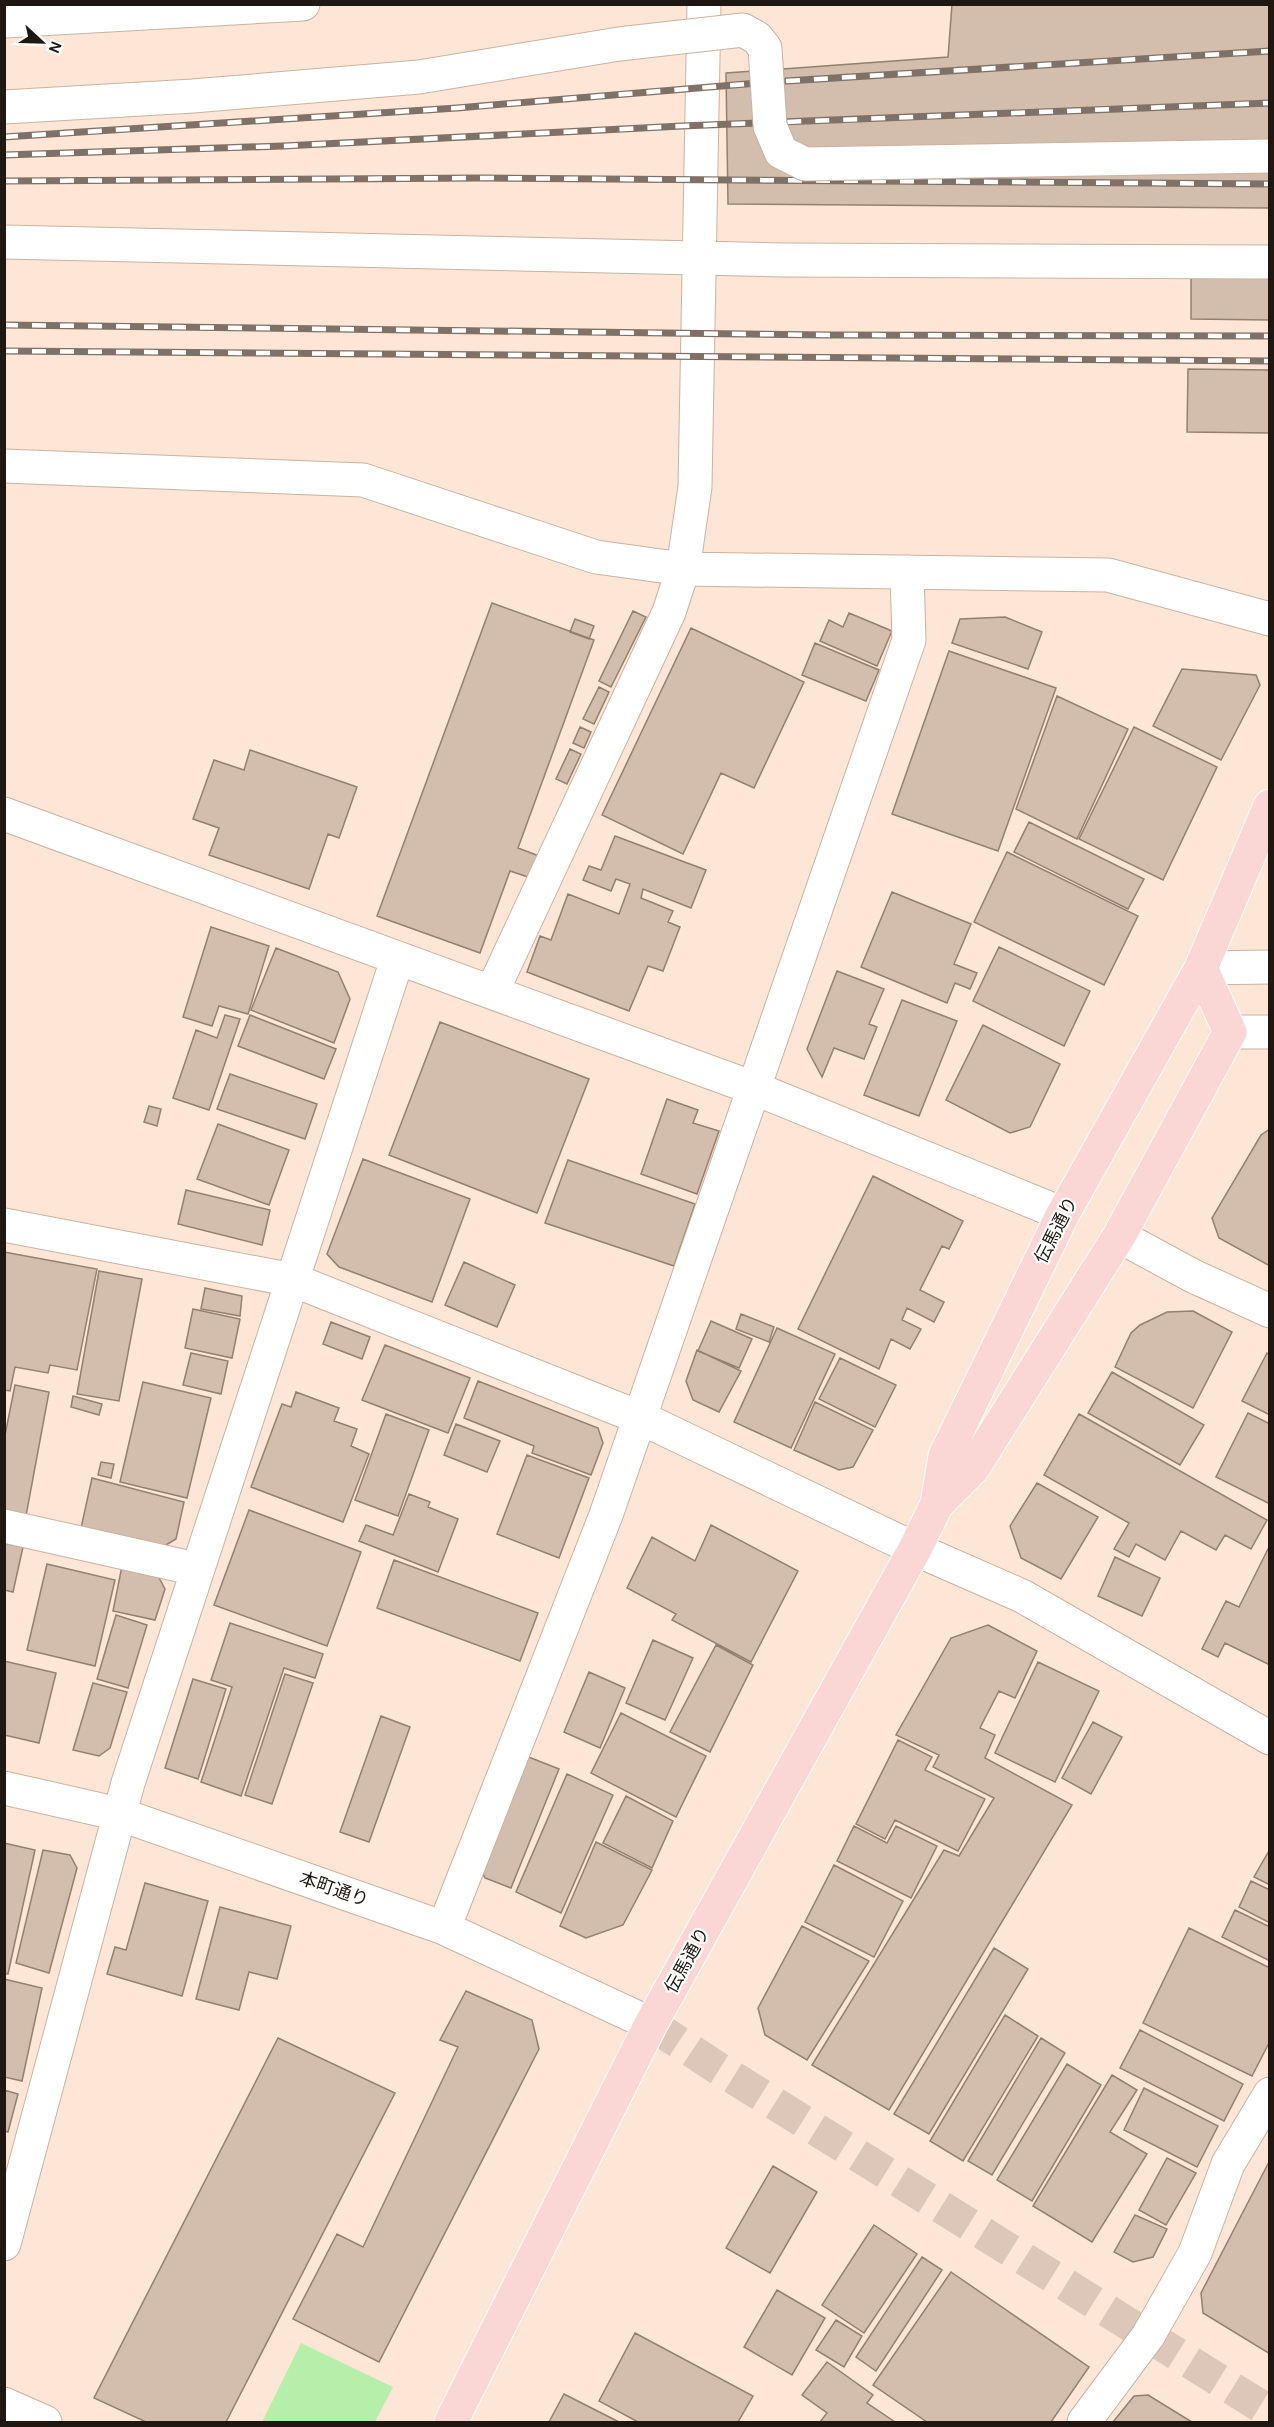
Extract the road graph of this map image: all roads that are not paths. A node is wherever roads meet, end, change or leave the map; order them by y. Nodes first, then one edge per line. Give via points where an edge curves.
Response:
1 (303, 4) edge
2 (704, 4) edge
3 (74, 11) edge
4 (4, 21) edge
5 (4, 107) edge
6 (1269, 156) edge
7 (4, 242) edge
8 (1269, 262) edge
9 (4, 466) edge
10 (683, 569) junction
11 (907, 572) junction
12 (1269, 619) edge
13 (1269, 806) edge
14 (4, 814) edge
15 (397, 960) junction
16 (1269, 967) edge
17 (1201, 968) junction
18 (492, 992) junction
19 (1230, 1032) junction
20 (1269, 1032) edge
21 (756, 1089) junction
22 (1063, 1214) junction
23 (4, 1225) edge
24 (1119, 1236) junction
25 (293, 1280) junction
26 (1269, 1311) edge
27 (641, 1418) junction
28 (937, 1504) junction
29 (4, 1526) edge
30 (915, 1549) junction
31 (196, 1569) junction
32 (1269, 1738) edge
33 (4, 1788) edge
34 (119, 1814) junction
35 (444, 1928) junction
36 (651, 2024) junction
37 (1269, 2094) edge
38 (4, 2244) edge
39 (4, 2404) edge
40 (45, 2422) edge
41 (451, 2422) edge
42 (1084, 2422) edge

1 - 3 street
2 - 10 street via 695,487
3 - 4 street
5 - 6 street, bridge via 419,77 619,44 743,30 765,48 770,126 781,152 805,164
7 - 8 street via 784,260
9 - 10 street via 363,480 596,557
10 - 11 street
10 - 18 street via 669,612
11 - 12 street via 1108,575
11 - 21 street via 909,640
13 - 17 main road, 伝馬通り
14 - 15 street
15 - 18 street
15 - 25 street
16 - 17 street
17 - 19 main road
17 - 22 main road, 伝馬通り
18 - 21 street
19 - 20 street
19 - 24 main road, 伝馬通り
21 - 22 street
21 - 27 street
22 - 28 main road, 伝馬通り via 945,1456
23 - 25 street
24 - 26 street
24 - 28 main road, 伝馬通り via 973,1468
25 - 27 street
25 - 31 street
27 - 30 street
27 - 35 street
28 - 30 main road, 伝馬通り
29 - 31 street
30 - 32 street via 1022,1596
30 - 36 main road, 伝馬通り
31 - 34 street
33 - 34 street, 本町通り
34 - 35 street, 本町通り
34 - 38 street
35 - 36 street, 本町通り
36 - 41 main road, 伝馬通り
37 - 42 street via 1228,2164 1195,2253 1148,2336
39 - 40 street

